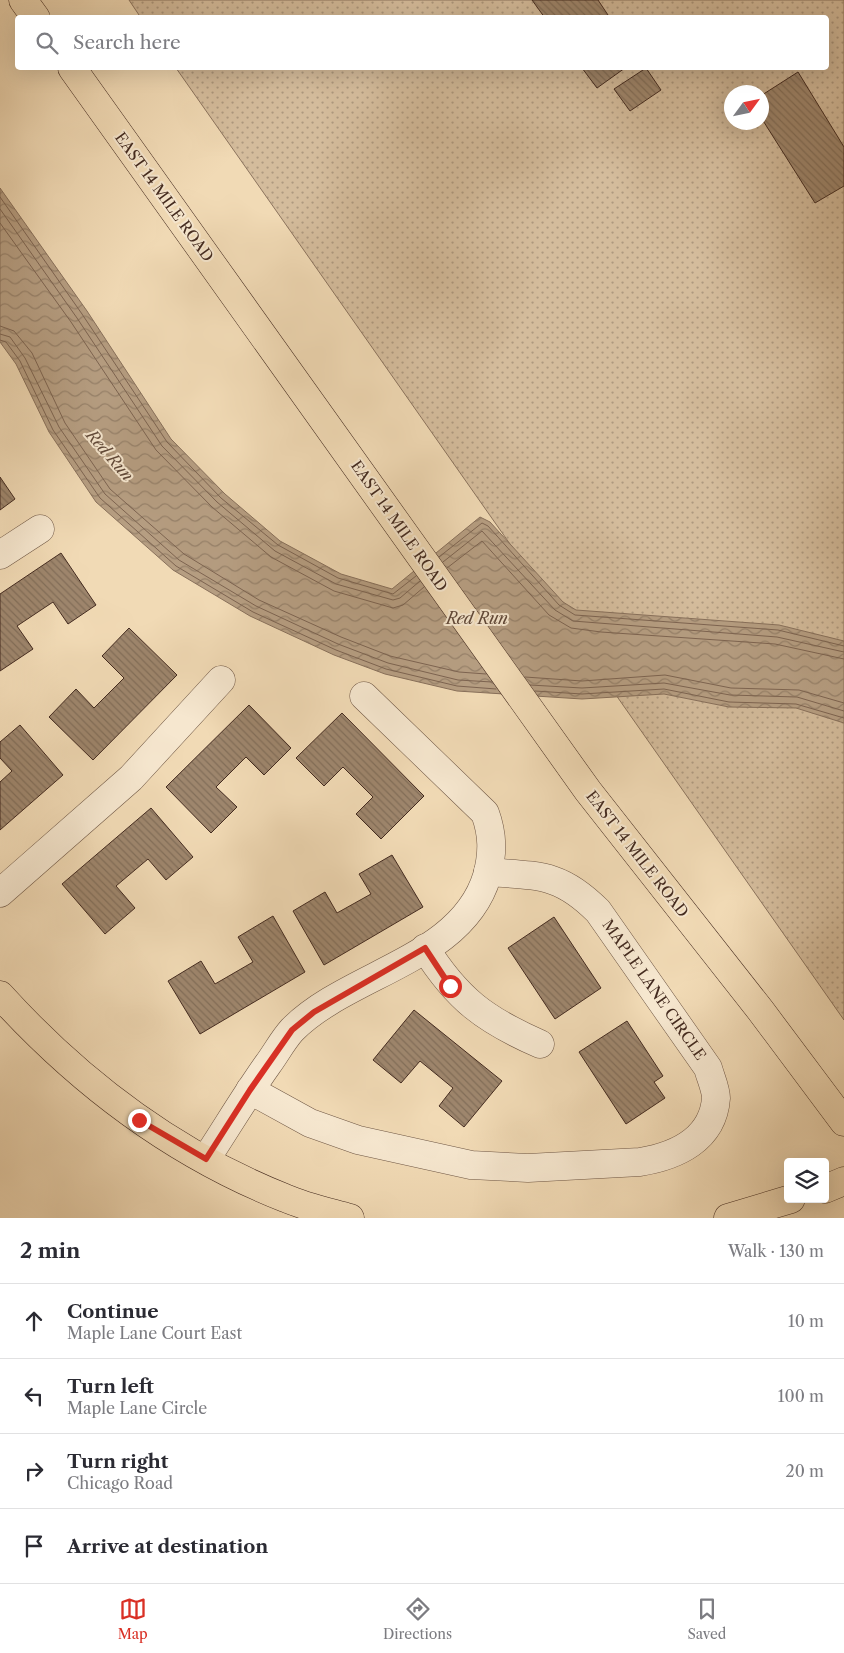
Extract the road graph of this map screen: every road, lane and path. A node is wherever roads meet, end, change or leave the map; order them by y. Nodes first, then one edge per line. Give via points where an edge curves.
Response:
1 (23, 0) edge
2 (34, 15) edge
3 (73, 70) edge
4 (40, 529) dead end
5 (0, 555) edge
6 (221, 680) dead end
7 (364, 696) dead end
8 (488, 872) junction
9 (0, 893) edge
10 (425, 948) junction
11 (3, 1004) edge
12 (540, 1044) dead end
13 (250, 1090) junction
14 (844, 1122) edge
15 (206, 1159) junction
16 (844, 1181) edge
17 (829, 1187) edge
18 (784, 1201) edge
19 (350, 1218) edge
20 (728, 1218) edge

1 - 2 main road
3 - 14 main road, EAST 14 MILE ROAD via 625,841 761,1011
4 - 5 street
6 - 9 street via 131,778
7 - 8 street via 485,813 492,832
8 - 10 street via 467,914
8 - 13 street, MAPLE LANE CIRCLE via 543,877 565,884 598,911 708,1068 716,1097 710,1119 699,1137 685,1149 640,1162 528,1168 472,1165 358,1140 310,1123
10 - 12 street via 450,986 471,1006 510,1031
10 - 13 street via 314,1012 292,1030
11 - 15 main road via 98,1090 139,1120
13 - 15 street
15 - 19 main road via 286,1199
16 - 17 main road
18 - 20 main road

